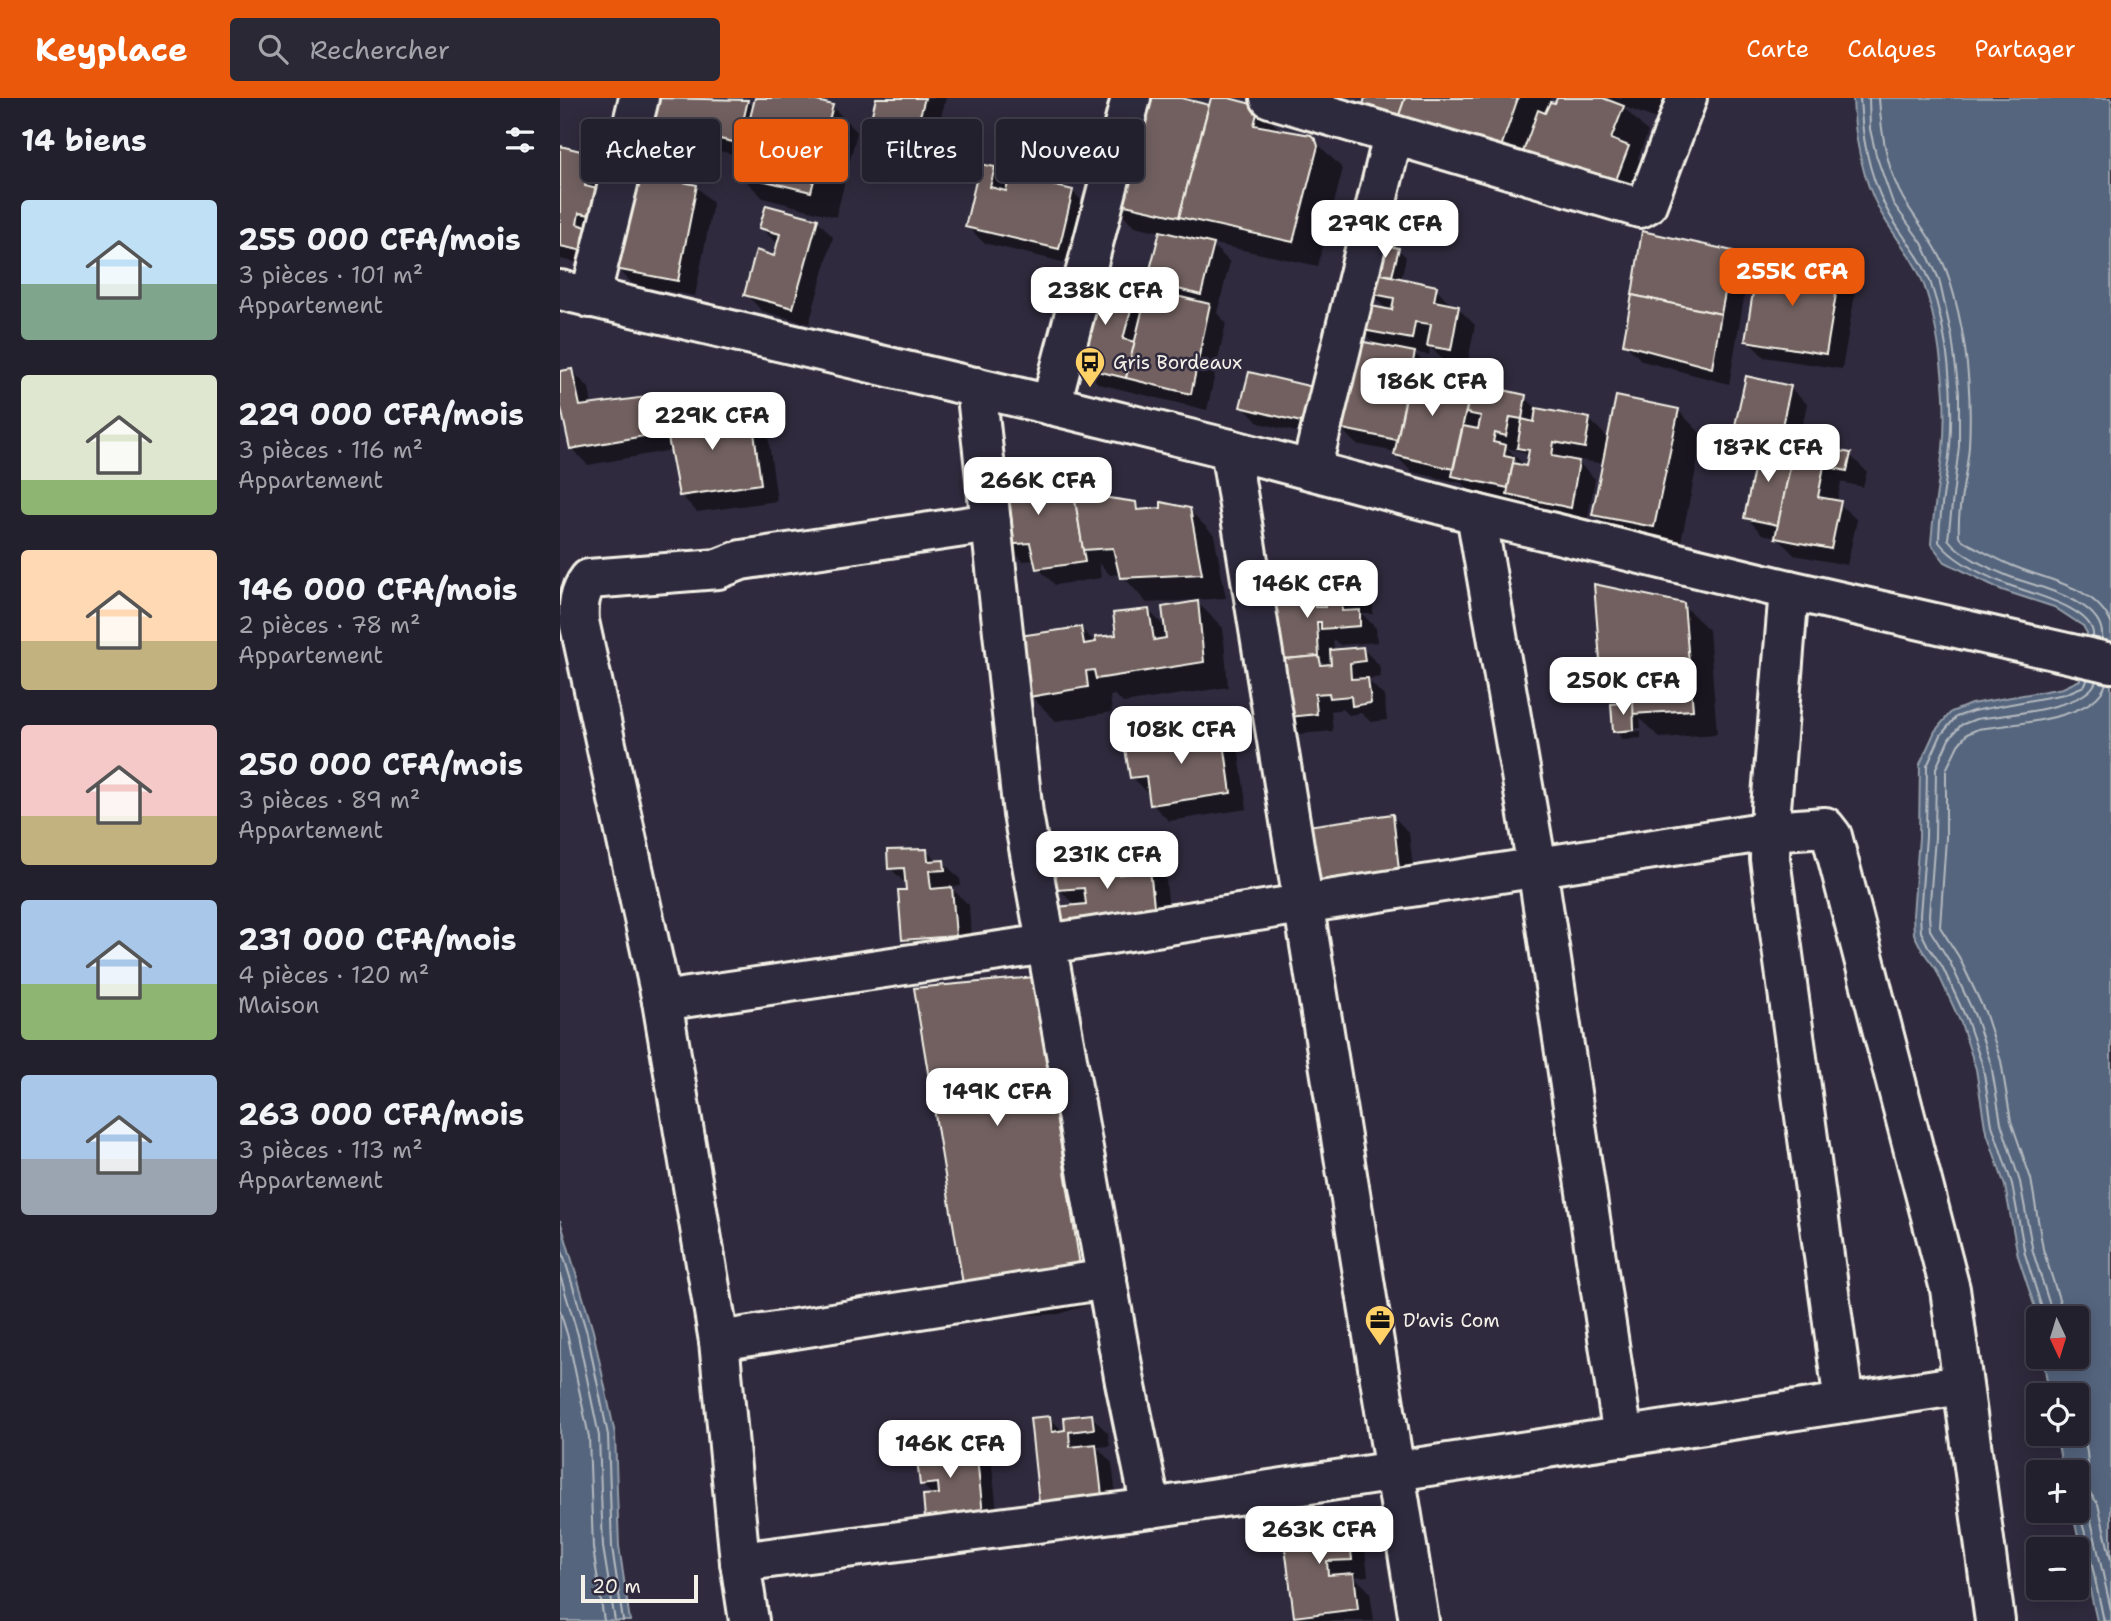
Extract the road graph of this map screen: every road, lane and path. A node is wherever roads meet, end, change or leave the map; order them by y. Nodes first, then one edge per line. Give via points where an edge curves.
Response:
1 (639, 98) edge
2 (1131, 98) edge
3 (1270, 98) edge
4 (1687, 98) edge
5 (1393, 136) junction
6 (575, 294) edge
7 (976, 387) junction
8 (1051, 404) junction
9 (1230, 449) junction
10 (1311, 470) junction
11 (1476, 514) junction
12 (991, 523) junction
13 (1788, 590) junction
14 (2094, 658) edge
15 (1769, 831) junction
16 (1536, 867) junction
17 (1302, 903) junction
18 (1046, 944) junction
19 (662, 1001) junction
20 (1107, 1279) junction
21 (719, 1341) junction
22 (1962, 1385) junction
23 (1844, 1403) junction
24 (1623, 1437) junction
25 (1395, 1472) junction
26 (1151, 1508) junction
27 (740, 1562) junction
28 (749, 1621) edge
29 (1419, 1621) edge
30 (1995, 1621) edge

1 - 6 street
2 - 8 street
3 - 5 street
4 - 5 street via 1647,204 1640,208
5 - 10 street
6 - 7 street
7 - 8 street
7 - 12 street
8 - 9 street
9 - 10 street
9 - 17 street
10 - 11 street
11 - 13 street
11 - 16 street
12 - 18 street via 1023,814
12 - 19 street via 741,560 718,569 589,579 583,586 579,621
13 - 14 street
13 - 15 street
15 - 16 street
15 - 22 street via 1825,827 1832,836 1939,1240
15 - 23 street via 1773,894
16 - 17 street
16 - 24 street
17 - 18 street
17 - 25 street
18 - 19 street
18 - 20 street
19 - 21 street
20 - 21 street
20 - 26 street
21 - 27 street
22 - 23 street
22 - 30 street
23 - 24 street
24 - 25 street
25 - 26 street
25 - 29 street
26 - 27 street
27 - 28 street

